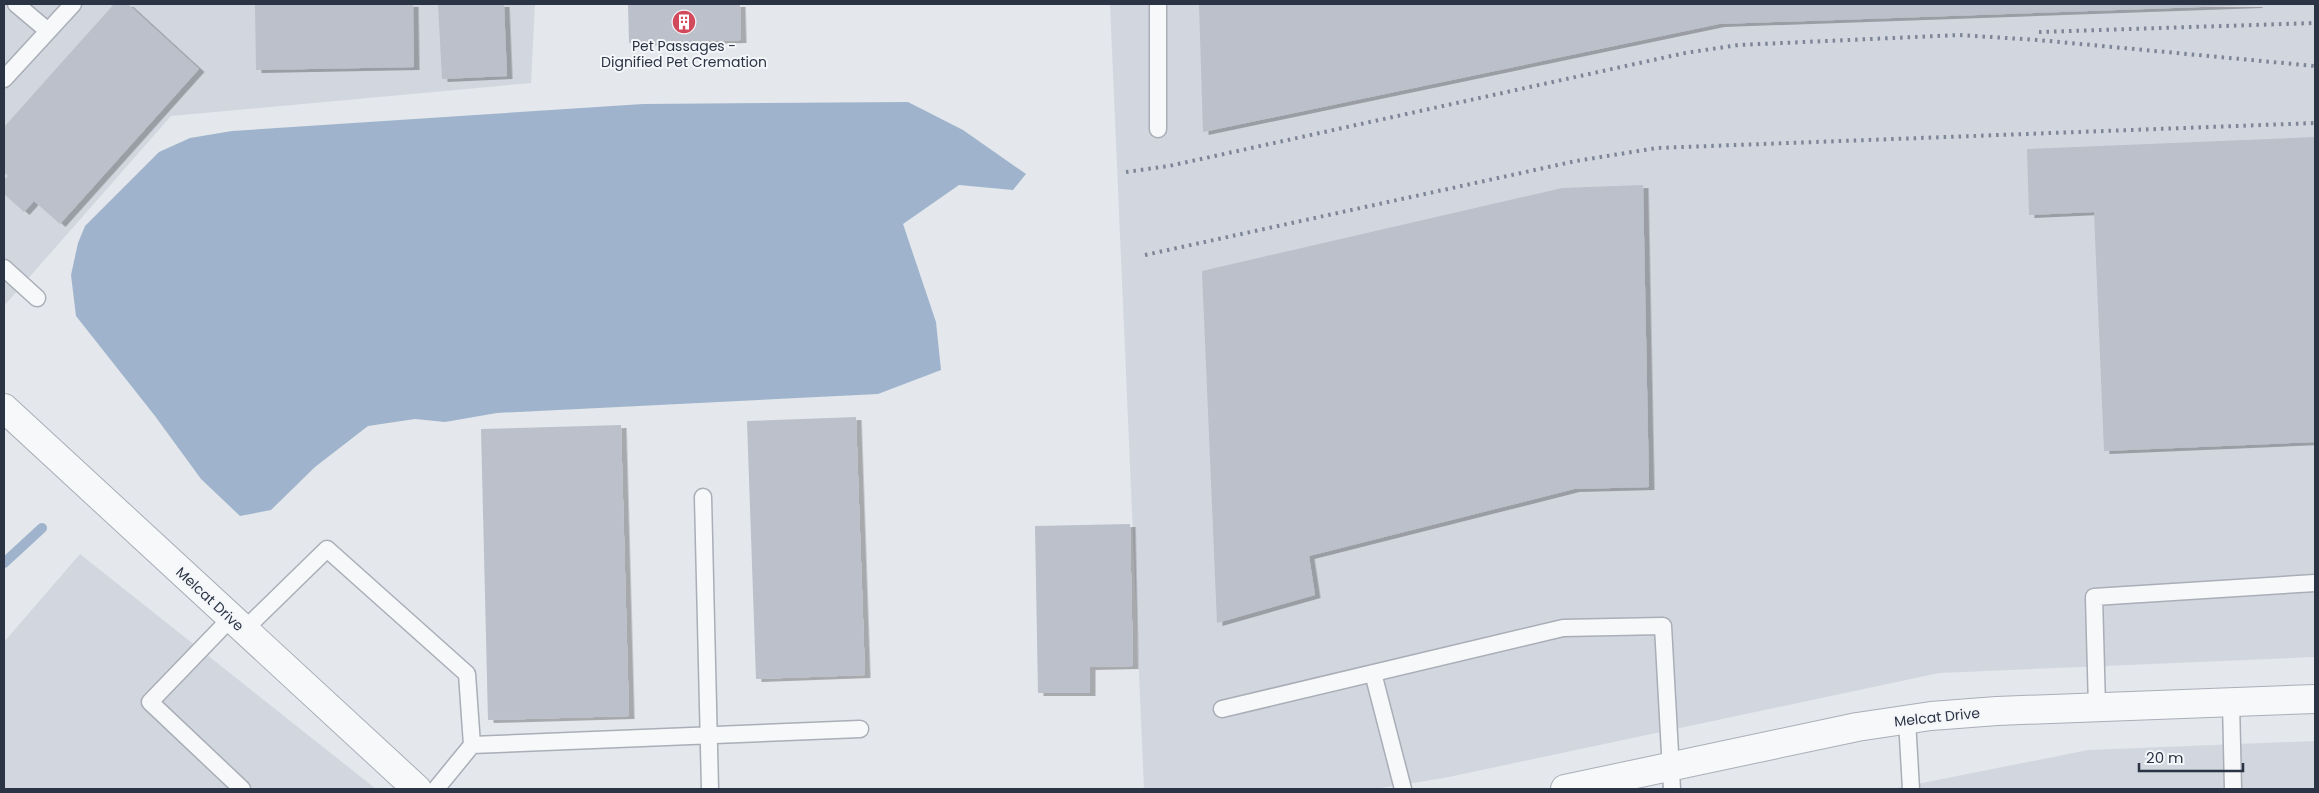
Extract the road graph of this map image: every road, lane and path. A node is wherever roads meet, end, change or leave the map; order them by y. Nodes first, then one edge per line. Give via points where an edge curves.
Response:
1 (16, 4) edge
2 (73, 4) edge
3 (1158, 4) edge
4 (48, 31) junction
5 (4, 79) edge
6 (1158, 129) dead end
7 (4, 268) edge
8 (37, 298) dead end
9 (4, 408) edge
10 (703, 497) dead end
11 (2315, 583) edge
12 (238, 624) junction
13 (1373, 673) junction
14 (2315, 699) edge
15 (2232, 702) junction
16 (2096, 707) junction
17 (1222, 709) dead end
18 (1907, 720) junction
19 (860, 729) dead end
20 (709, 735) junction
21 (472, 745) junction
22 (1671, 778) edge
23 (242, 789) edge
24 (421, 789) edge
25 (710, 789) edge
26 (1403, 789) edge
27 (1565, 789) edge
28 (1911, 789) edge
29 (2233, 789) edge

1 - 4 lane
2 - 4 lane
3 - 6 lane
4 - 5 lane
7 - 8 lane
9 - 12 street, Melcat Drive
10 - 20 lane
11 - 16 lane via 2094,597
12 - 21 lane via 327,549 467,674
12 - 23 lane via 150,702
12 - 24 street, Melcat Drive
13 - 17 lane
13 - 22 lane via 1563,628 1662,626
13 - 26 lane
14 - 15 street, Melcat Drive
15 - 16 street, Melcat Drive
15 - 29 lane
16 - 18 street, Melcat Drive via 1997,711
18 - 22 street, Melcat Drive via 1857,727
18 - 28 lane
19 - 20 lane
20 - 21 lane
20 - 25 lane
21 - 24 lane
22 - 27 street, Melcat Drive

